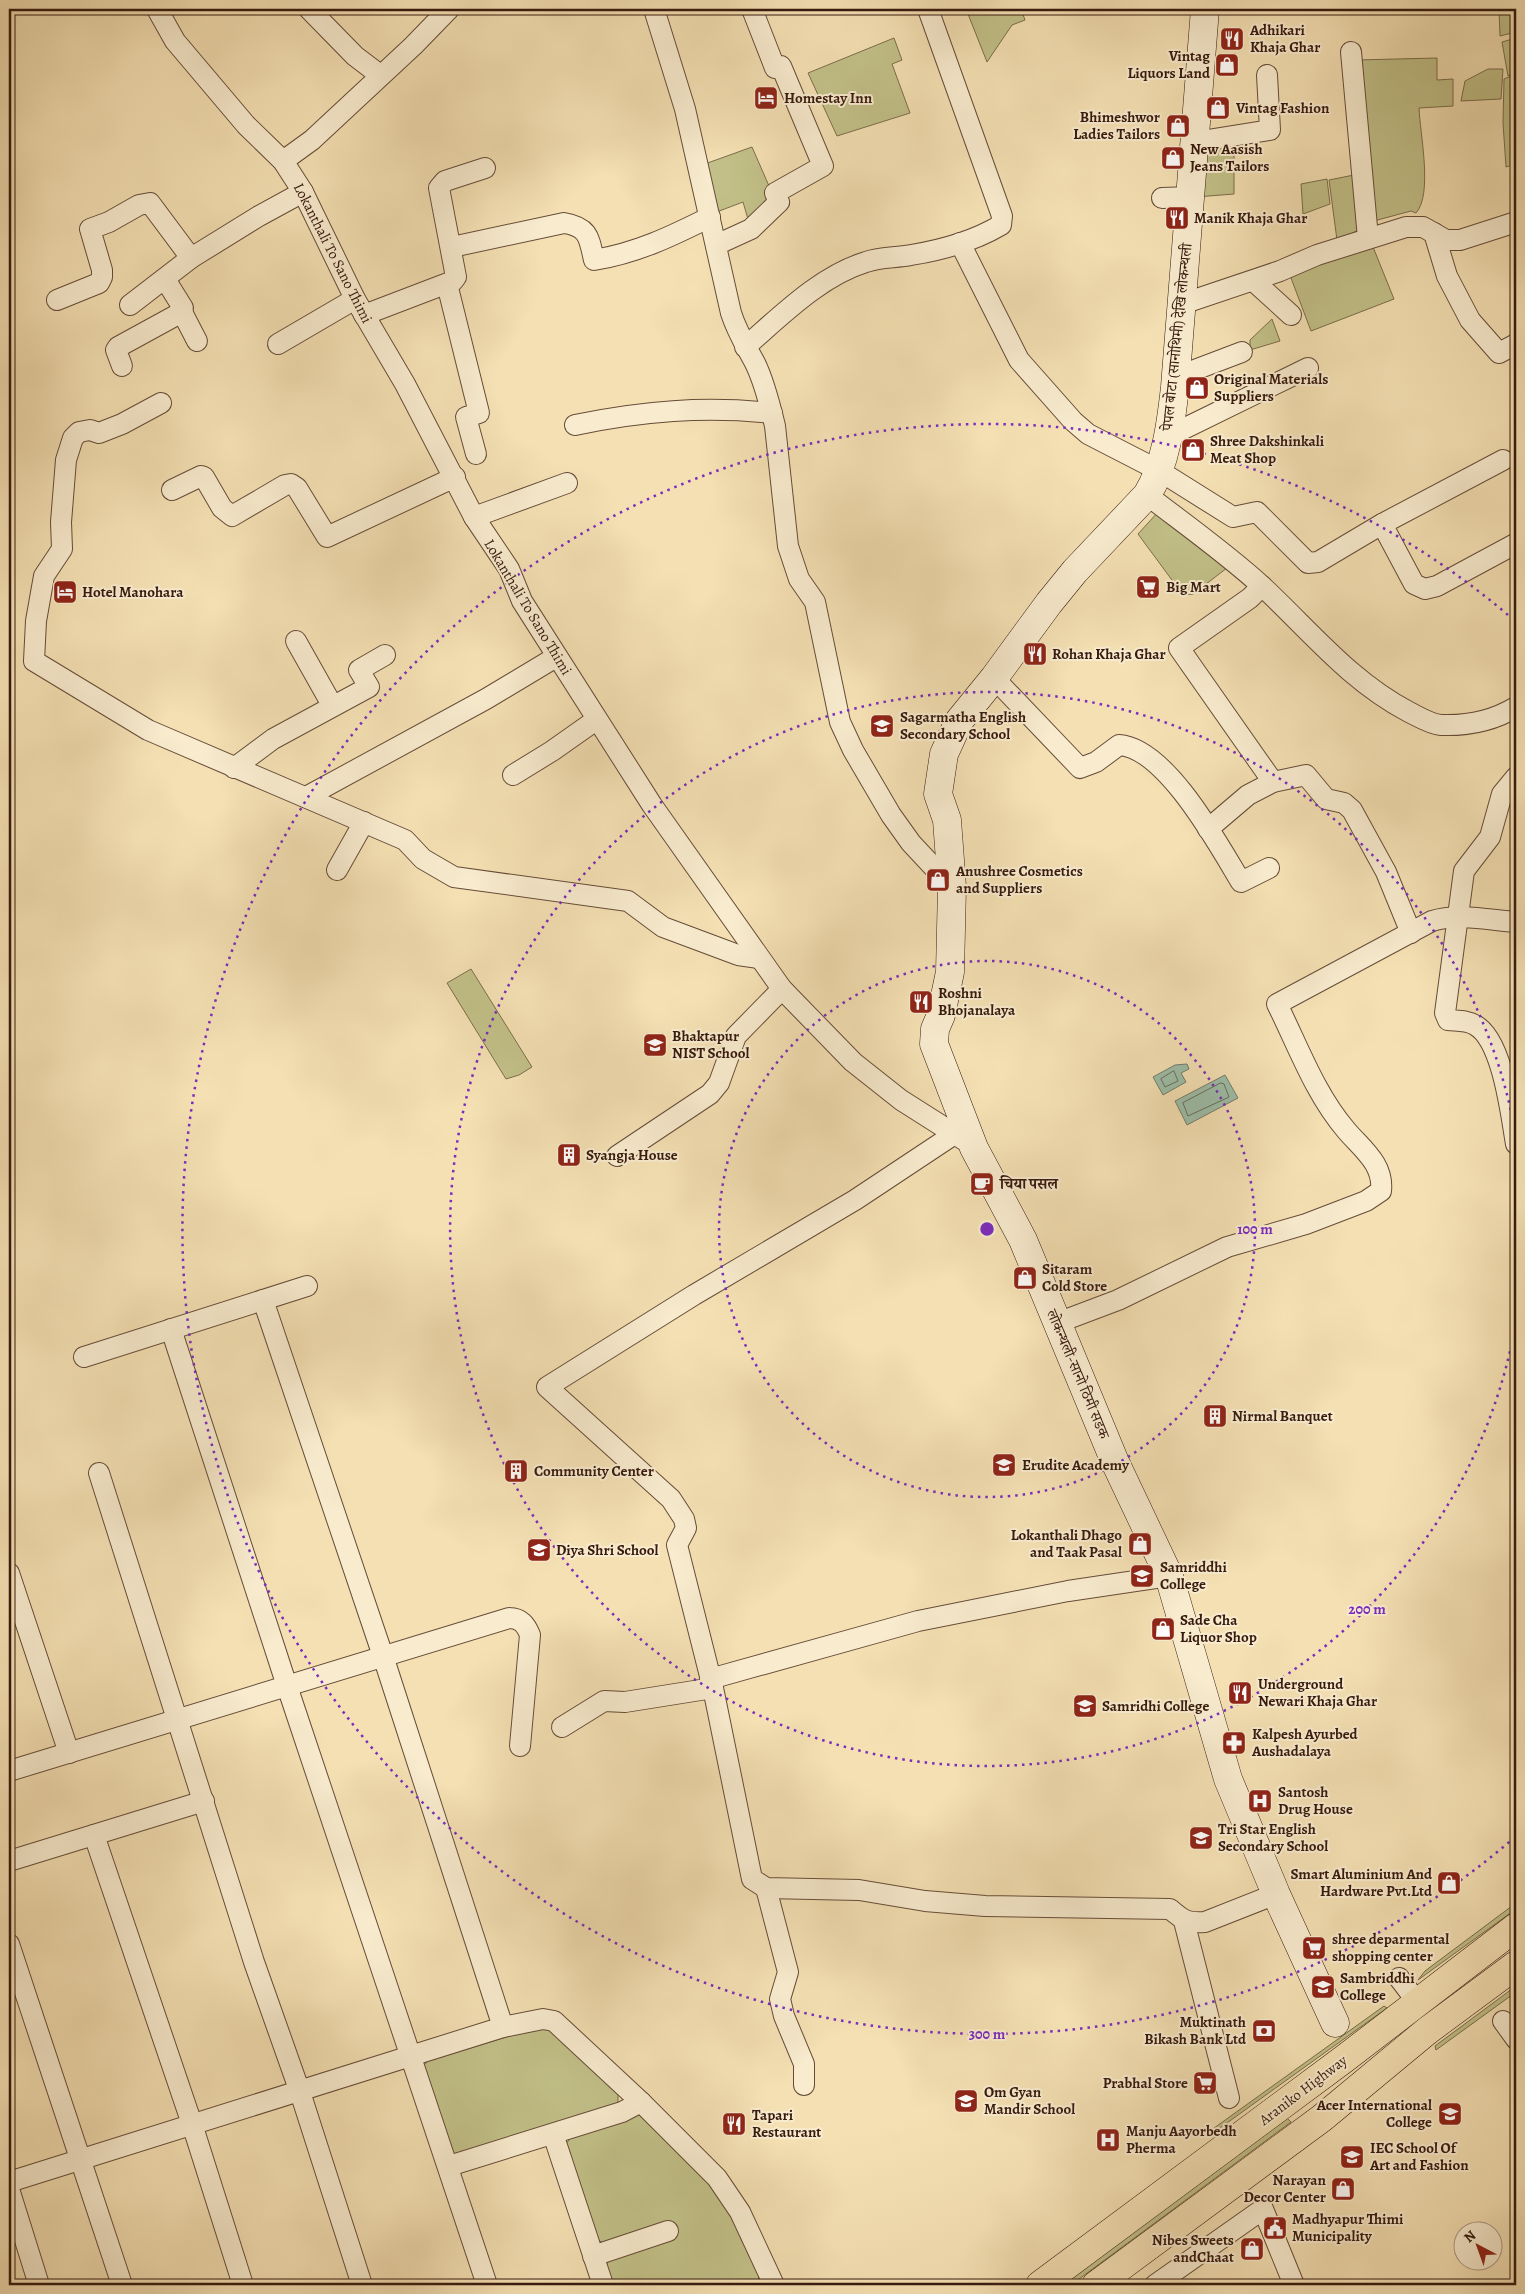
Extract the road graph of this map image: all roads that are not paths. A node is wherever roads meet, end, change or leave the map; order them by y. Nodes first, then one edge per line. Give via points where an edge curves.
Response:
1 (156, 9) edge
2 (309, 9) edge
3 (449, 9) edge
4 (654, 9) edge
5 (752, 9) edge
6 (928, 9) edge
7 (1205, 9) edge
8 (1351, 52) dead end
9 (380, 75) junction
10 (1267, 76) dead end
11 (1195, 142) junction
12 (283, 160) junction
13 (485, 168) dead end
14 (303, 192) junction
15 (1162, 198) dead end
16 (1191, 198) junction
17 (710, 217) junction
18 (1516, 222) edge
19 (1434, 233) junction
20 (1368, 238) junction
21 (960, 243) junction
22 (716, 245) junction
23 (452, 248) junction
24 (191, 258) junction
25 (164, 279) junction
26 (447, 284) junction
27 (1257, 284) dead end
28 (57, 300) dead end
29 (1182, 304) junction
30 (130, 305) dead end
31 (360, 307) junction
32 (182, 312) junction
33 (1291, 315) dead end
34 (197, 341) dead end
35 (278, 344) dead end
36 (1516, 344) edge
37 (745, 347) junction
38 (1242, 352) dead end
39 (122, 366) dead end
40 (1308, 368) dead end
41 (1176, 373) junction
42 (161, 403) dead end
43 (772, 413) junction
44 (575, 425) dead end
45 (1167, 437) junction
46 (476, 454) dead end
47 (1503, 460) dead end
48 (1158, 470) junction
49 (455, 477) junction
50 (567, 483) dead end
51 (172, 490) dead end
52 (1147, 495) junction
53 (1261, 500) dead end
54 (1237, 516) junction
55 (474, 517) junction
56 (1382, 524) junction
57 (1516, 546) edge
58 (1262, 586) junction
59 (296, 641) dead end
60 (385, 655) dead end
61 (556, 657) junction
62 (994, 678) junction
63 (332, 705) junction
64 (1516, 707) edge
65 (596, 720) junction
66 (234, 768) junction
67 (513, 775) dead end
68 (1516, 777) edge
69 (1273, 782) junction
70 (306, 797) junction
71 (364, 822) junction
72 (1208, 828) junction
73 (1269, 868) dead end
74 (337, 870) dead end
75 (952, 887) junction
76 (1458, 918) junction
77 (1516, 922) edge
78 (1411, 933) junction
79 (759, 958) junction
80 (782, 989) junction
81 (963, 1141) junction
82 (1516, 1144) edge
83 (617, 1156) dead end
84 (307, 1286) dead end
85 (263, 1300) junction
86 (1057, 1323) junction
87 (171, 1329) junction
88 (84, 1357) dead end
89 (99, 1473) dead end
90 (9, 1573) edge
91 (1169, 1576) junction
92 (383, 1656) junction
93 (712, 1684) junction
94 (286, 1686) junction
95 (178, 1719) junction
96 (562, 1727) dead end
97 (520, 1746) dead end
98 (69, 1753) junction
99 (9, 1771) edge
100 (204, 1801) junction
101 (94, 1835) junction
102 (9, 1861) edge
103 (766, 1888) junction
104 (1276, 1894) junction
105 (1184, 1921) junction
106 (1516, 1927) edge
107 (9, 1944) edge
108 (1516, 1965) edge
109 (1399, 1978) dead end
110 (1418, 2003) junction
111 (1503, 2022) dead end
112 (1335, 2023) dead end
113 (503, 2027) junction
114 (1427, 2031) junction
115 (1516, 2038) edge
116 (410, 2057) junction
117 (804, 2085) dead end
118 (300, 2092) junction
119 (1229, 2098) dead end
120 (641, 2102) junction
121 (192, 2124) junction
122 (553, 2134) junction
123 (80, 2159) junction
124 (449, 2166) junction
125 (9, 2182) edge
126 (9, 2189) edge
127 (668, 2231) dead end
128 (593, 2256) junction
129 (39, 2285) edge
130 (122, 2285) edge
131 (243, 2285) edge
132 (362, 2285) edge
133 (487, 2285) edge
134 (603, 2285) edge
135 (774, 2285) edge
136 (1040, 2285) edge
137 (1096, 2285) edge
138 (1155, 2285) edge
139 (1294, 2285) edge

1 - 12 street, Lokanthali To Sano Thimi via 175,41 202,75 246,125
2 - 9 street via 355,56
3 - 9 street
4 - 17 street via 685,109
5 - 22 street via 775,68 781,66 823,166 775,193 779,202 751,229
6 - 21 street via 1002,216 1001,225
7 - 11 main road, पेपल बोटा (सानोथिमी) देखि लोकन्थली
8 - 20 street
9 - 12 street via 312,140
10 - 11 street via 1270,130
11 - 16 main road, पेपल बोटा (सानोथिमी) देखि लोकन्थली
12 - 14 street, Lokanthali To Sano Thimi
13 - 23 street via 445,181 439,188
14 - 24 street
14 - 31 street, Lokanthali To Sano Thimi
15 - 16 street
16 - 29 main road, पेपल बोटा (सानोथिमी) देखि लोकन्थली
17 - 22 street
17 - 23 street via 668,239 594,260 586,232 564,223
18 - 19 street via 1460,240 1446,240
19 - 20 street via 1423,226 1406,227
19 - 36 street via 1447,276 1470,320 1499,353
20 - 29 street
21 - 37 street via 912,255 866,261 848,269 824,283
21 - 48 street via 1019,360 1088,434
22 - 37 street via 731,313
23 - 26 street via 456,277
24 - 25 street
24 - 28 street via 150,203 139,205 90,229 102,270 100,283
25 - 30 street
25 - 32 street via 183,308
26 - 31 street
26 - 46 street via 479,413 466,418
27 - 33 street
29 - 41 main road, पेपल बोटा (सानोथिमी) देखि लोकन्थली
31 - 35 street
31 - 49 street, Lokanthali To Sano Thimi
32 - 34 street
32 - 39 street via 118,347 116,350
37 - 43 street via 755,364
38 - 41 street via 1184,374
40 - 45 street
41 - 45 main road, पेपल बोटा (सानोथिमी) देखि लोकन्थली
42 - 66 street via 122,424 99,433 90,430 80,432 73,438 66,460 62,549 44,576 36,621 34,661 148,730
43 - 44 street via 694,408
43 - 75 street via 788,546 799,579 816,602 840,722 891,815
45 - 48 main road, पेपल बोटा (सानोथिमी) देखि लोकन्थली
47 - 56 street
48 - 52 main road, पेपल बोटा (सानोथिमी) देखि लोकन्थली
48 - 54 street via 1233,517
49 - 51 street via 327,538 297,488 291,484 232,516 222,508 204,477
49 - 55 street, Lokanthali To Sano Thimi
50 - 55 street
52 - 58 street
52 - 62 main road, पेपल बोटा (सानोथिमी) देखि लोकन्थली via 1075,571
53 - 54 street
54 - 56 street via 1258,512 1308,563 1318,562
55 - 61 street, Lokanthali To Sano Thimi via 509,569 522,600
56 - 57 street via 1414,584 1425,589 1494,553
58 - 64 street via 1351,674 1397,706 1424,720 1440,725 1484,722
58 - 69 street via 1250,598 1178,648
59 - 63 street
60 - 63 street via 360,670 369,687
61 - 65 street, Lokanthali To Sano Thimi
61 - 70 street
62 - 72 street via 1080,768 1096,762 1119,745 1132,746 1143,752 1185,795
62 - 75 main road, पेपल बोटा (सानोथिमी) देखि लोकन्थली via 959,721 944,754 938,794 946,820
63 - 66 street via 273,739
65 - 67 street
65 - 79 street, Lokanthali To Sano Thimi
66 - 70 street
68 - 76 street via 1499,800 1490,837 1464,871
69 - 72 street via 1248,795
69 - 78 street via 1306,775 1326,799 1344,803 1352,810 1386,872
70 - 71 street
71 - 74 street
71 - 79 street via 405,840 423,858 454,878 628,901 662,927 738,955
72 - 73 street via 1241,882
75 - 81 main road, पेपल बोटा (सानोथिमी) देखि लोकन्थली via 950,972 934,1044
76 - 77 street
76 - 78 street via 1432,921
76 - 82 street via 1445,1013 1448,1020 1477,1026 1488,1041 1506,1079
78 - 86 street via 1277,1004 1325,1100 1372,1160 1382,1179 1381,1191 1366,1201 1306,1224 1227,1247 1118,1300
79 - 80 street, Lokanthali To Sano Thimi
80 - 81 street, Lokanthali To Sano Thimi via 853,1062 901,1100
80 - 83 street via 736,1036 719,1083 710,1094
81 - 86 main road, लोकन्थली-सानो ठिमी सडक via 1023,1240
81 - 93 street via 855,1200 546,1387 671,1499 684,1519 686,1528 677,1545
84 - 85 street
85 - 87 street
85 - 92 street
86 - 91 main road, लोकन्थली-सानो ठिमी सडक via 1115,1462
87 - 88 street
87 - 94 street
89 - 95 street
90 - 98 street
91 - 93 street via 1068,1591 918,1621
91 - 104 main road, लोकन्थली-सानो ठिमी सडक via 1228,1779
92 - 94 street
92 - 97 street via 517,1618 526,1625 530,1635
92 - 113 street
93 - 96 street via 625,1702 604,1701
93 - 103 street via 752,1879
94 - 95 street
94 - 116 street
95 - 98 street
95 - 100 street
98 - 99 street
100 - 101 street
100 - 118 street via 254,1962
101 - 102 street
101 - 121 street
103 - 105 street via 859,1890 925,1902 984,1906 1170,1909
103 - 117 street via 788,1972 780,1999 804,2064
104 - 105 street via 1205,1922
104 - 112 main road, लोकन्थली-सानो ठिमी सडक
105 - 119 street
106 - 110 highway, Araniko Highway
107 - 123 street
108 - 114 highway, Araniko Highway
109 - 110 street
110 - 114 highway
110 - 136 highway, Araniko Highway
111 - 115 street
113 - 116 street
113 - 120 street via 543,2019 554,2021
114 - 137 highway, Araniko Highway via 1322,2118
116 - 118 street
116 - 124 street
118 - 121 street
118 - 132 street
120 - 122 street via 622,2112
120 - 135 street via 726,2189
121 - 123 street
121 - 131 street
122 - 124 street
122 - 128 street
123 - 125 street
123 - 130 street
124 - 133 street
126 - 129 street
127 - 128 street
128 - 134 street
138 - 139 street via 1263,2209

